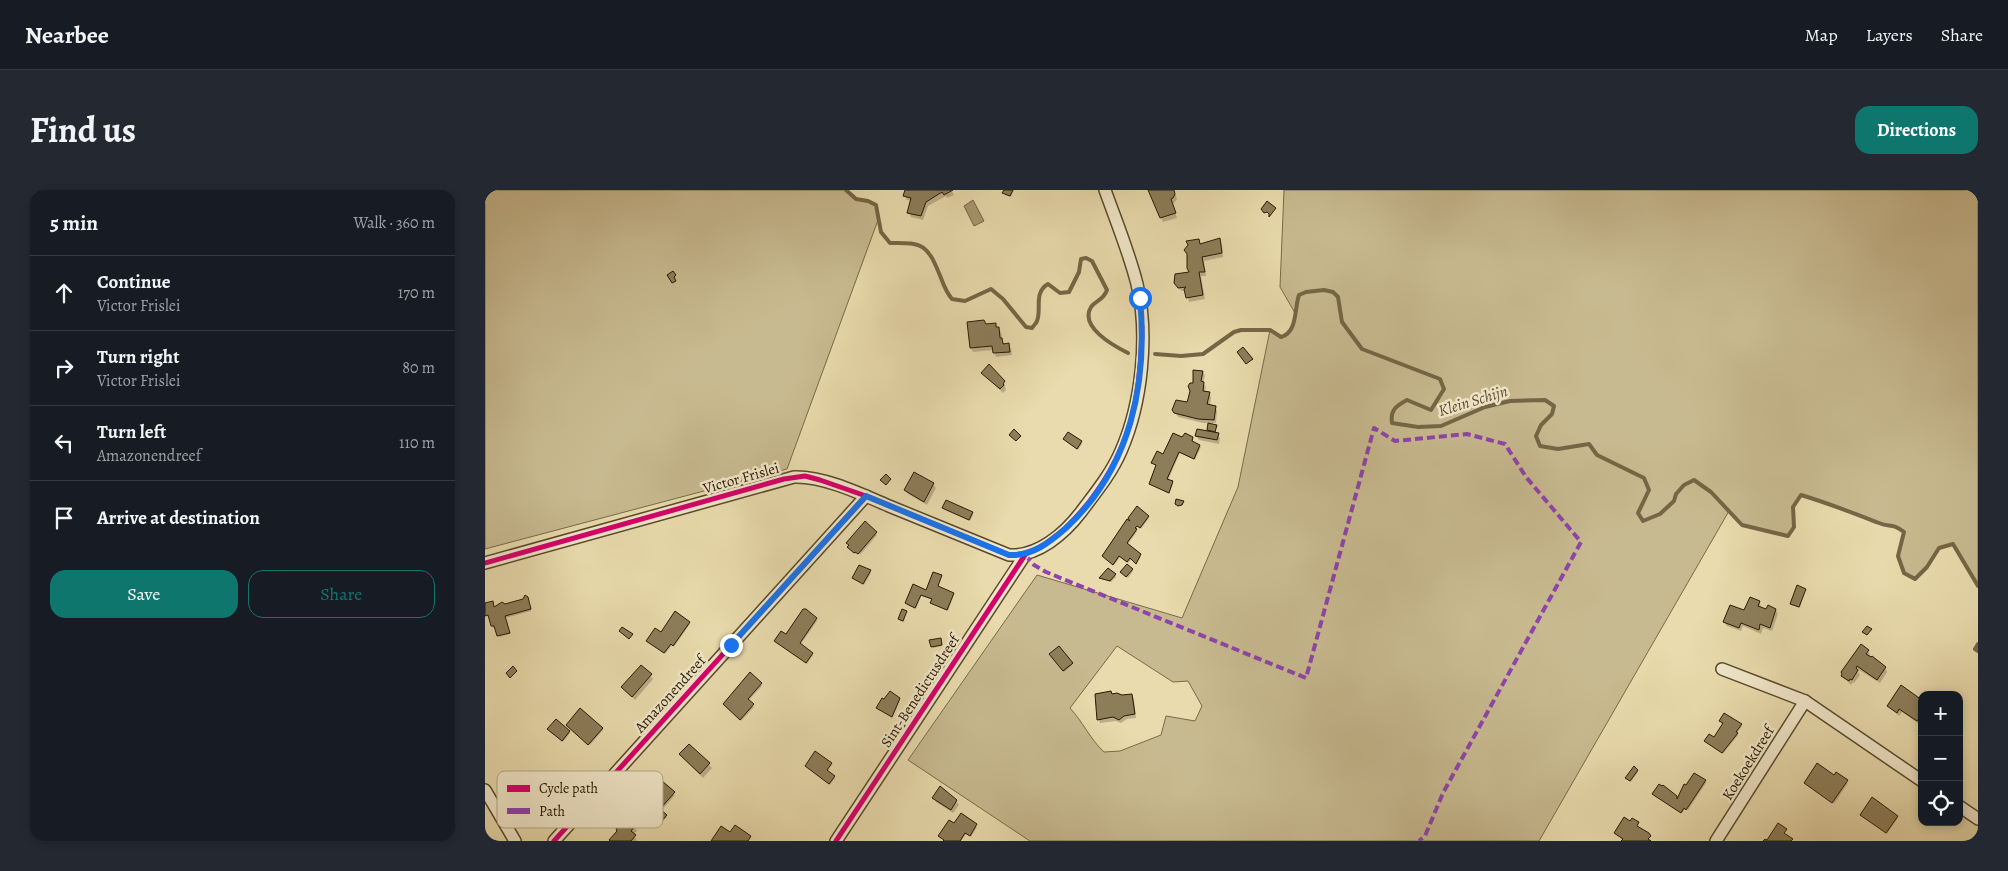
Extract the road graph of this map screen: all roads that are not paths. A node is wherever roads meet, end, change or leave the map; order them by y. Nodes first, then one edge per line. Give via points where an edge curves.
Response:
1 (1105, 190) edge
2 (866, 496) junction
3 (1025, 555) junction
4 (485, 563) edge
5 (1722, 669) dead end
6 (1805, 701) junction
7 (618, 771) edge
8 (1918, 778) edge
9 (485, 790) edge
10 (1963, 809) edge
11 (497, 810) edge
12 (1978, 819) edge
13 (507, 828) edge
14 (567, 828) edge
15 (515, 841) edge
16 (555, 841) edge
17 (836, 841) edge
18 (1716, 841) edge

1 - 3 street via 1140,298 1139,390 1127,437 1103,484 1061,533
2 - 3 street, Victor Frislei via 1009,555
2 - 4 street, Victor Frislei via 805,476 794,477
2 - 7 street, Amazonendreef
3 - 17 street, Sint-Benedictusdreef
5 - 6 street
6 - 8 street
6 - 18 street, Koekoekdreef
9 - 11 street
10 - 12 street
13 - 15 street
14 - 16 street, Amazonendreef

